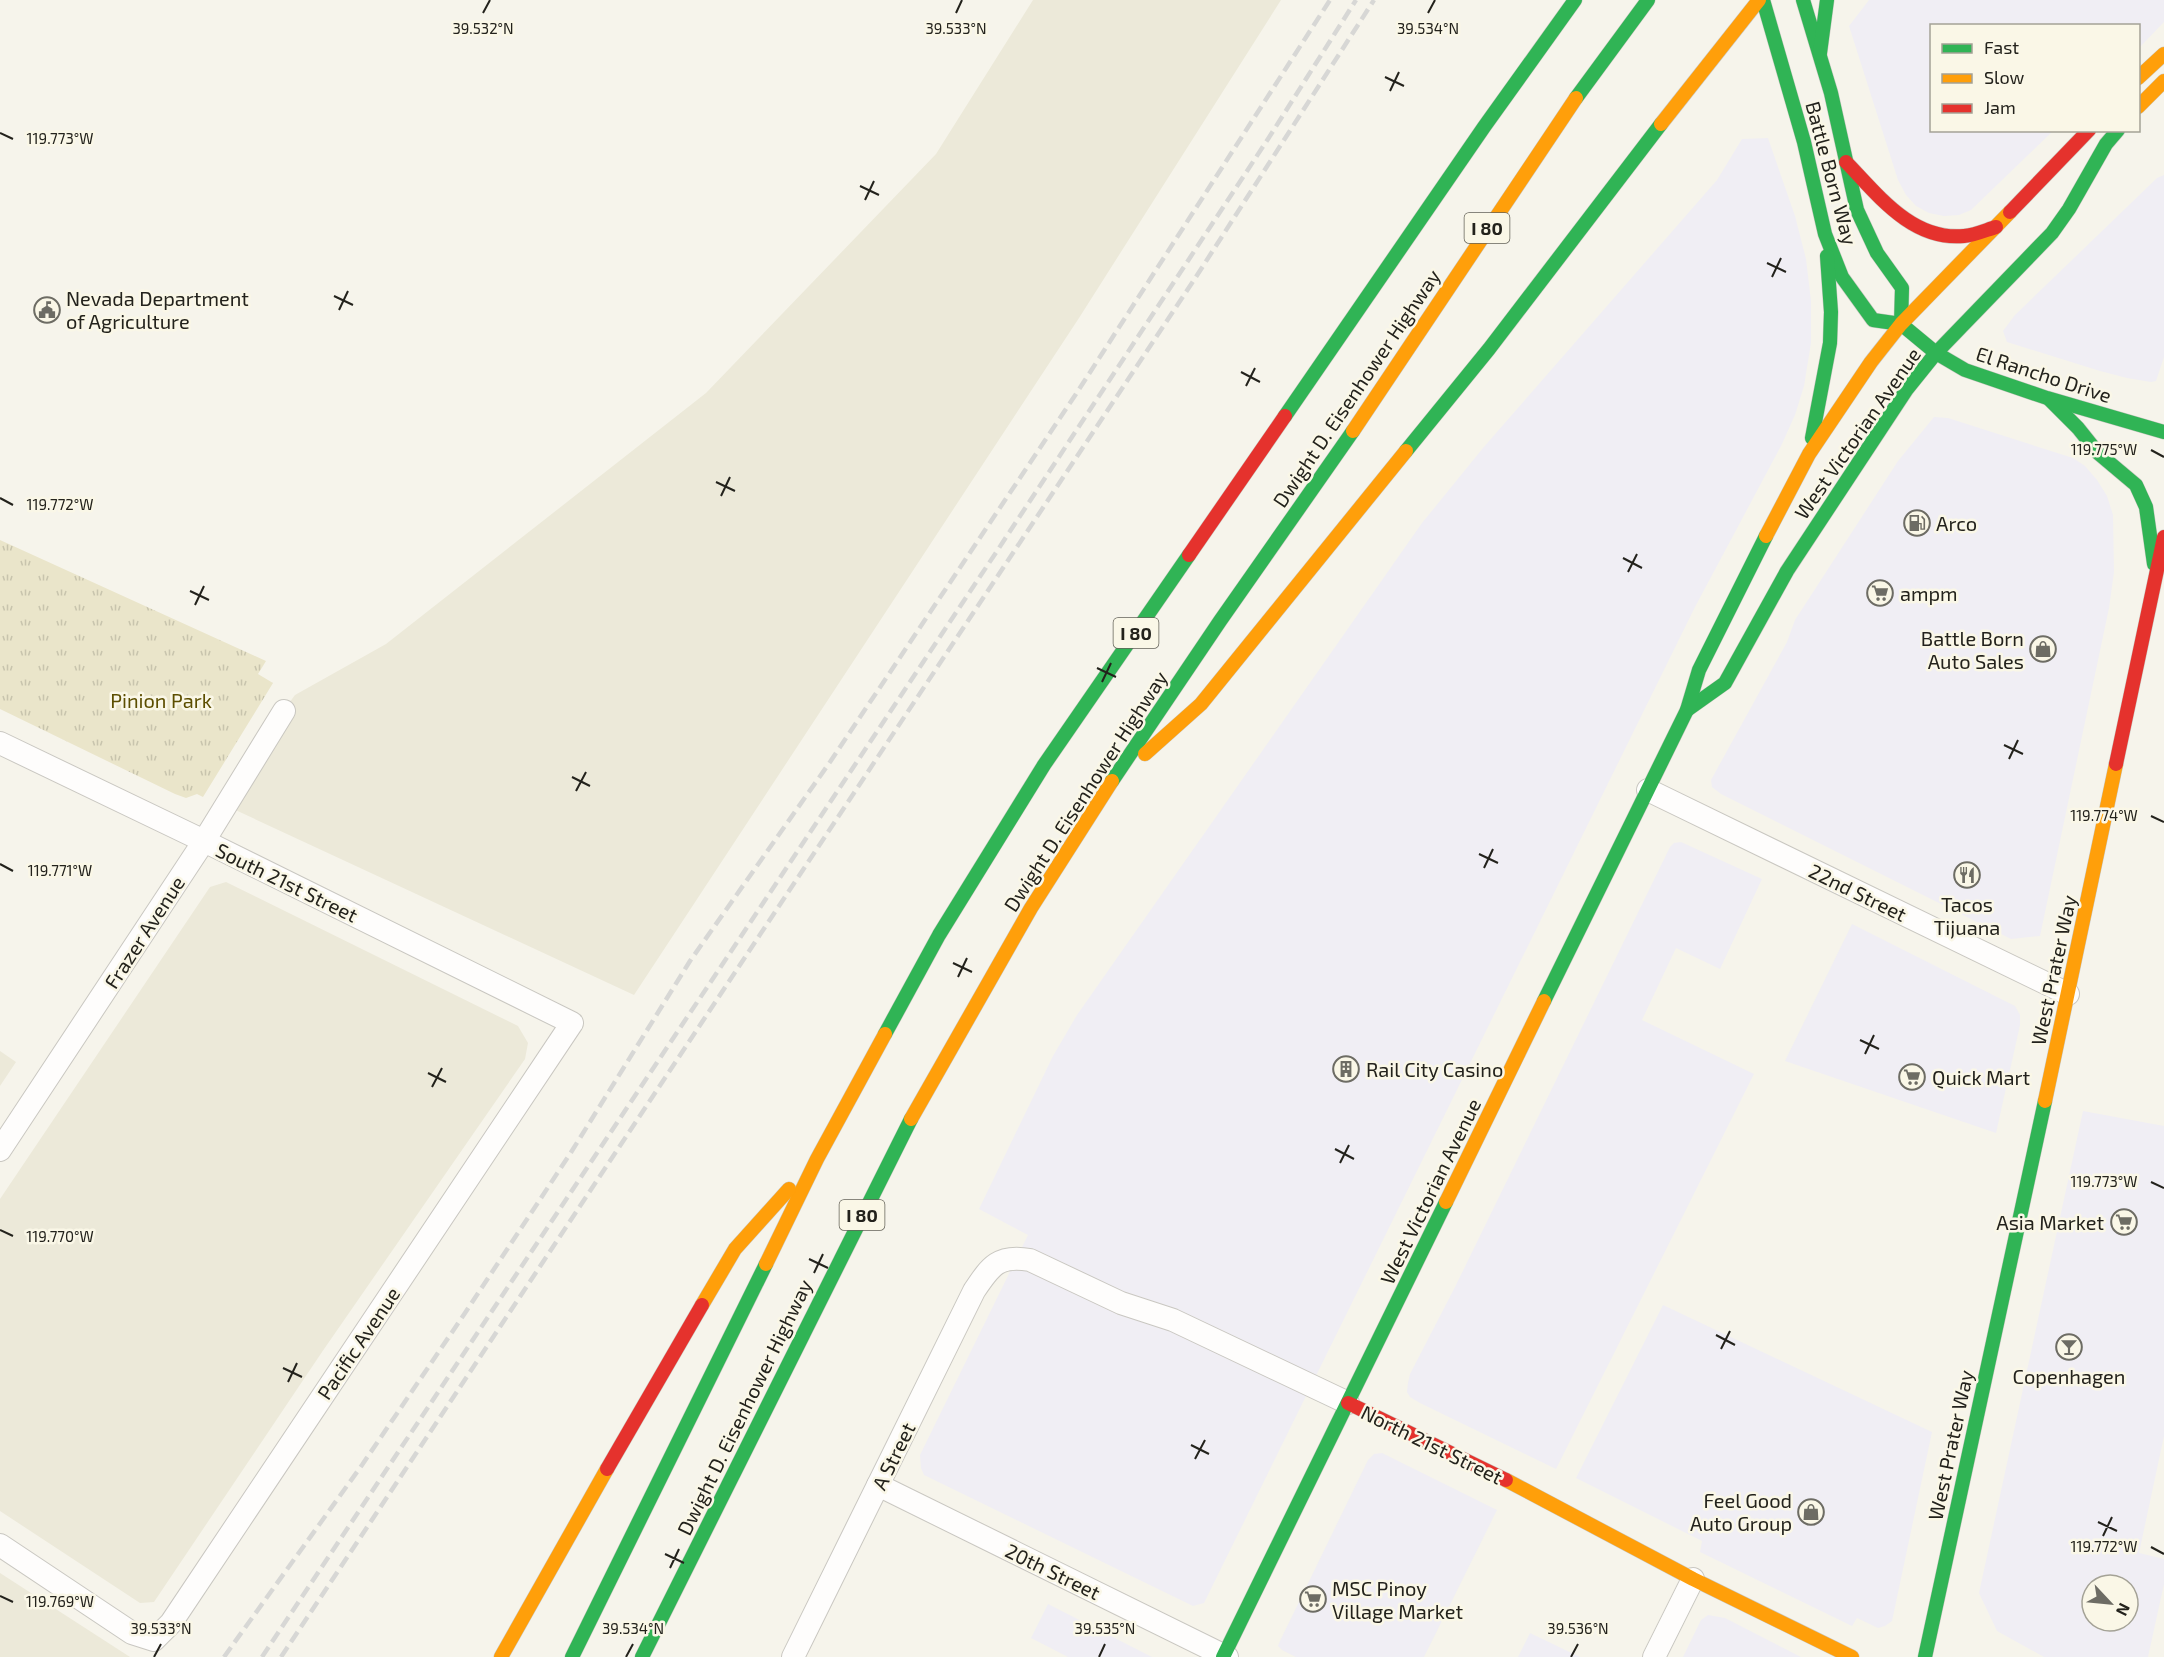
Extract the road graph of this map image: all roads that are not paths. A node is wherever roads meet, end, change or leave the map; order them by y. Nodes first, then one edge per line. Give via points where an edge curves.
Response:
1 (1575, 0) edge
2 (1648, 0) edge
3 (1761, 0) edge
4 (1803, 0) edge
5 (1827, 0) edge
6 (1538, 29) dead end
7 (1820, 53) junction
8 (2164, 54) edge
9 (2140, 77) edge
10 (2164, 81) edge
11 (2140, 106) edge
12 (1484, 127) junction
13 (2087, 132) edge
14 (2116, 132) edge
15 (1846, 162) junction
16 (1997, 227) junction
17 (1825, 234) junction
18 (1901, 324) junction
19 (1918, 338) joint
20 (1936, 353) junction
21 (2047, 398) junction
22 (2164, 432) edge
23 (1809, 454) junction
24 (2164, 537) edge
25 (2156, 573) junction
26 (1687, 710) junction
27 (284, 711) dead end
28 (0, 743) edge
29 (1107, 787) junction
30 (1648, 790) junction
31 (204, 841) junction
32 (2068, 994) junction
33 (572, 1023) joint
34 (0, 1150) edge
35 (817, 1159) junction
36 (1001, 1260) joint
37 (1348, 1403) junction
38 (878, 1485) junction
39 (0, 1545) edge
40 (1693, 1579) junction
41 (1224, 1656) edge
42 (501, 1657) edge
43 (572, 1657) edge
44 (642, 1657) edge
45 (793, 1657) edge
46 (1654, 1657) edge
47 (1852, 1657) edge
48 (1925, 1657) edge

1 - 12 main road, Dwight D. Eisenhower Highway / I 80
2 - 29 main road, Dwight D. Eisenhower Highway / I 80 via 1486,229 1332,462
3 - 17 main road, Battle Born Way via 1804,142
3 - 29 main road via 1711,58 1489,349 1201,704
4 - 7 main road, Battle Born Way
5 - 7 main road
6 - 12 main road
7 - 15 main road, Battle Born Way
8 - 9 main road
10 - 11 main road
12 - 35 main road, Dwight D. Eisenhower Highway / I 80 via 1044,765 939,935
13 - 16 main road, West Victorian Avenue
14 - 20 main road, West Victorian Avenue via 2052,232
15 - 16 main road via 1895,212 1917,226 1942,235 1965,236
15 - 18 main road, Battle Born Way via 1857,210 1877,253 1902,288
16 - 18 main road, West Victorian Avenue
17 - 18 main road, Battle Born Way via 1842,277 1873,320
17 - 23 main road via 1830,343
18 - 19 main road, Battle Born Way
18 - 23 main road, West Victorian Avenue
19 - 20 main road, El Rancho Drive
20 - 21 main road, El Rancho Drive via 1965,370
20 - 26 main road, West Victorian Avenue via 1889,415 1819,521 1725,683
21 - 22 main road, El Rancho Drive
21 - 25 main road via 2098,453 2136,485 2146,507
23 - 26 main road, West Victorian Avenue via 1699,670
24 - 25 main road, West Prater Way
25 - 32 main road, West Prater Way
26 - 30 main road, West Victorian Avenue
27 - 31 street, Frazer Avenue
28 - 31 street, South 21st Street
29 - 44 main road, Dwight D. Eisenhower Highway / I 80 via 1031,908 908,1124
30 - 32 street, 22nd Street
30 - 37 main road, West Victorian Avenue
31 - 33 street, South 21st Street
31 - 34 street, Frazer Avenue
32 - 48 main road, West Prater Way
33 - 39 street, Pacific Avenue via 171,1623 154,1640 132,1633
35 - 42 main road via 735,1249
35 - 43 main road, Dwight D. Eisenhower Highway / I 80
36 - 37 street, North 21st Street via 1030,1260 1121,1303 1173,1320
36 - 38 street, A Street via 988,1270 974,1291
37 - 40 main road, North 21st Street via 1521,1487
37 - 41 main road, West Victorian Avenue
38 - 41 street, 20th Street
38 - 45 street, A Street
40 - 46 street
40 - 47 main road, North 21st Street

